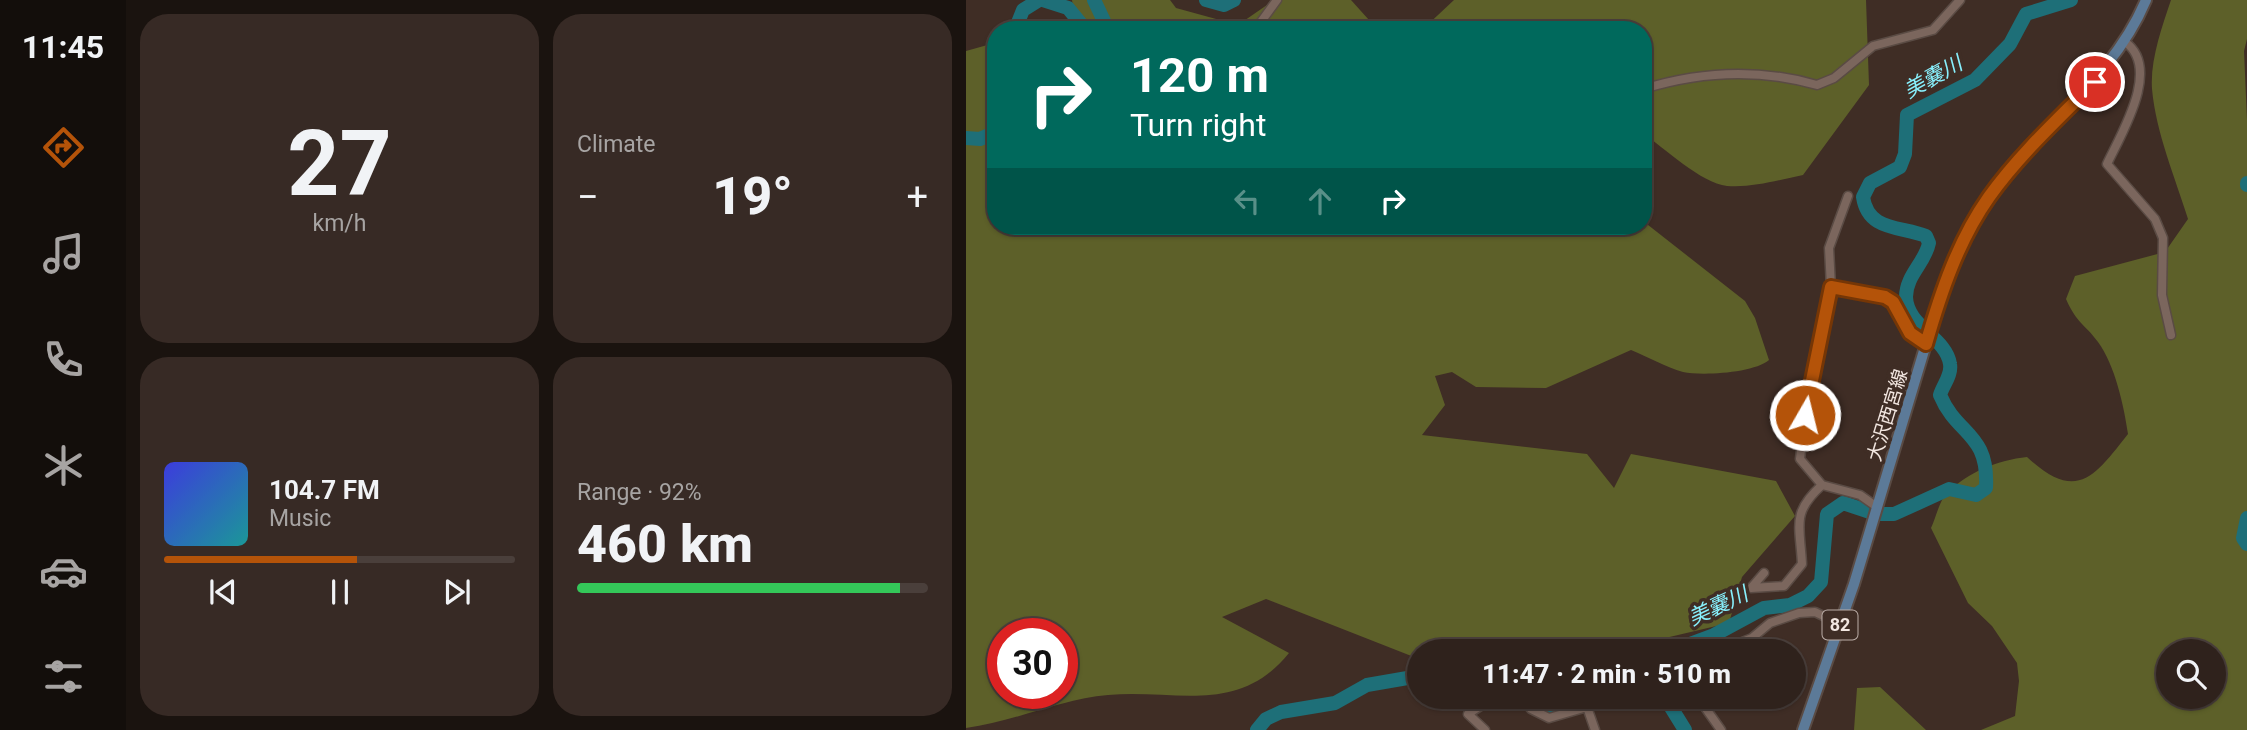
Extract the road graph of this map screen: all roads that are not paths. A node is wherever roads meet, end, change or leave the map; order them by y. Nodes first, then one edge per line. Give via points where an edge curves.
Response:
1 (1278, 0) edge
2 (1960, 0) edge
3 (2146, 0) edge
4 (1262, 21) edge
5 (2125, 42) junction
6 (1652, 87) edge
7 (1848, 196) dead end
8 (1831, 287) junction
9 (2171, 335) dead end
10 (1928, 338) junction
11 (1822, 485) junction
12 (1876, 512) junction
13 (1764, 573) dead end
14 (1840, 624) junction
15 (1750, 639) edge
16 (1476, 709) edge
17 (1531, 709) edge
18 (1580, 709) edge
19 (1588, 709) edge
20 (1706, 709) edge
21 (1485, 730) edge
22 (1595, 730) edge
23 (1721, 730) edge
24 (1803, 730) edge

1 - 4 street
2 - 6 street via 1933,30 1873,46 1817,86 1788,77 1738,73 1688,77
3 - 5 main road, 大沢西宮線 / 82
5 - 9 street via 2138,61 2139,93 2107,163 2155,219 2164,239 2162,295
5 - 10 main road, 大沢西宮線 / 82 via 2095,82 1989,197 1954,261
7 - 8 street via 1829,248
8 - 10 street via 1885,297 1893,302 1910,333
8 - 11 street via 1807,399 1800,458
10 - 12 main road, 大沢西宮線 / 82
11 - 12 street via 1860,495
11 - 13 street via 1804,501 1802,564 1784,586 1751,588
12 - 14 main road, 大沢西宮線 / 82
14 - 15 street via 1815,612 1799,613 1770,622
14 - 24 main road, 大沢西宮線 / 82
16 - 21 street via 1468,714
17 - 18 street via 1549,718
19 - 22 street
20 - 23 street

